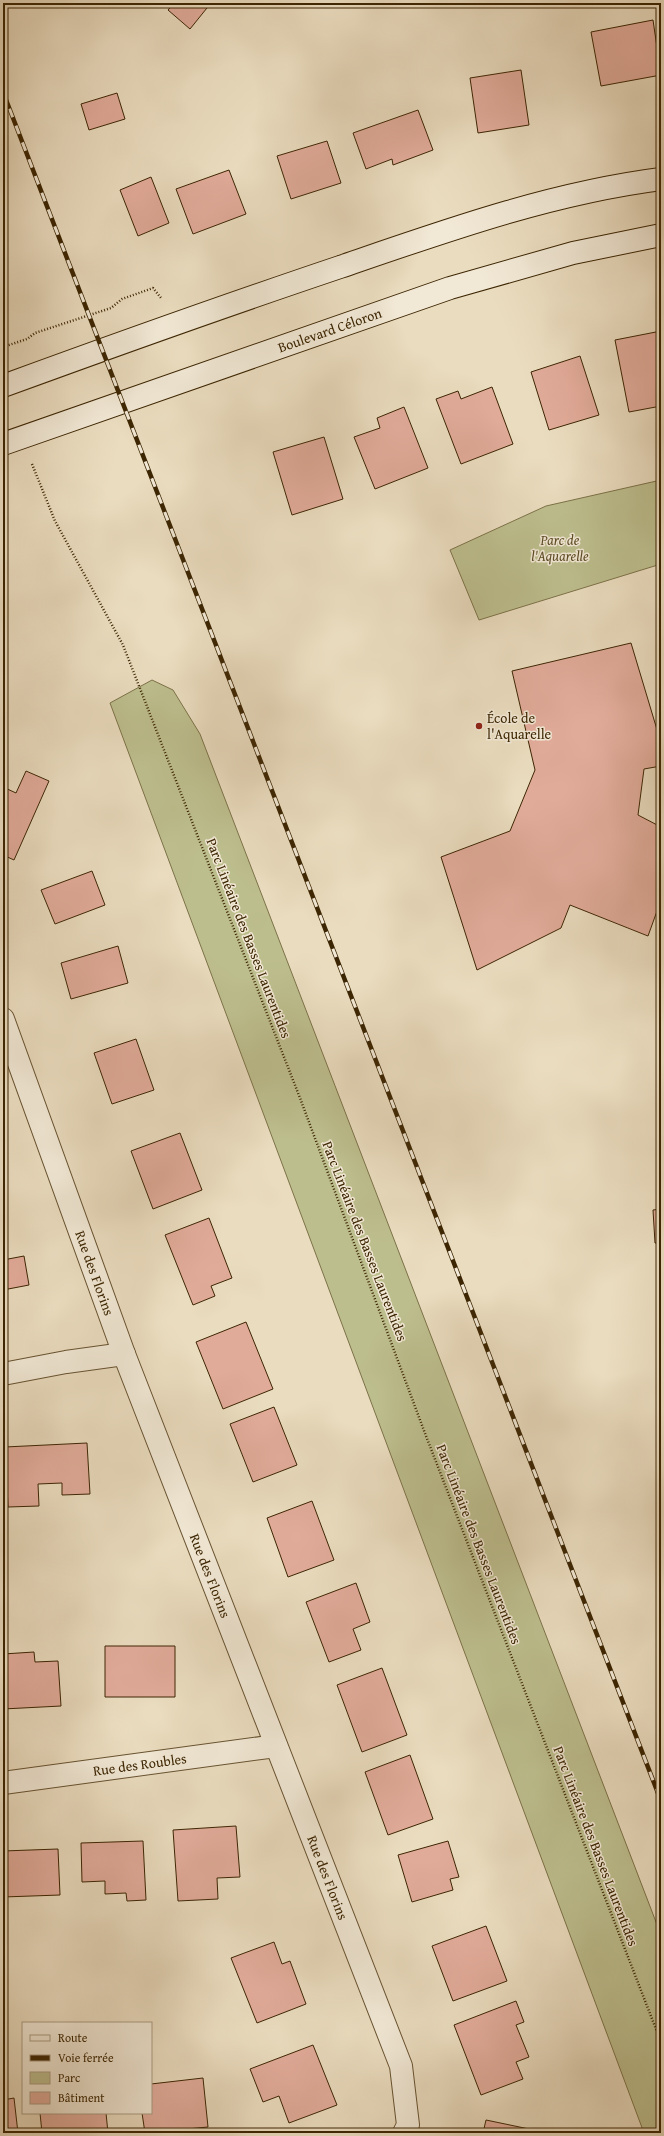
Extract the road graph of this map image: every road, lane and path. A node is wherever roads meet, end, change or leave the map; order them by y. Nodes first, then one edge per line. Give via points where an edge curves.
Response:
1 (661, 179) edge
2 (661, 235) edge
3 (111, 308) dead end
4 (3, 347) edge
5 (3, 386) edge
6 (3, 444) edge
7 (30, 459) dead end
8 (3, 1019) edge
9 (124, 1354) junction
10 (3, 1374) edge
11 (276, 1746) junction
12 (3, 1783) edge
13 (661, 2042) edge
14 (404, 2133) edge

1 - 5 street via 558,199 457,227 222,307
2 - 6 street, Boulevard Céloron via 573,253 450,288
3 - 4 path via 35,333 28,339
7 - 13 path, Parc Linéaire des Basses Laurentides via 56,521 126,651 303,1105 426,1436
8 - 9 street, Rue des Florins
9 - 10 street
9 - 11 street, Rue des Florins
11 - 12 street, Rue des Roubles
11 - 14 street, Rue des Florins via 401,2066 408,2125

